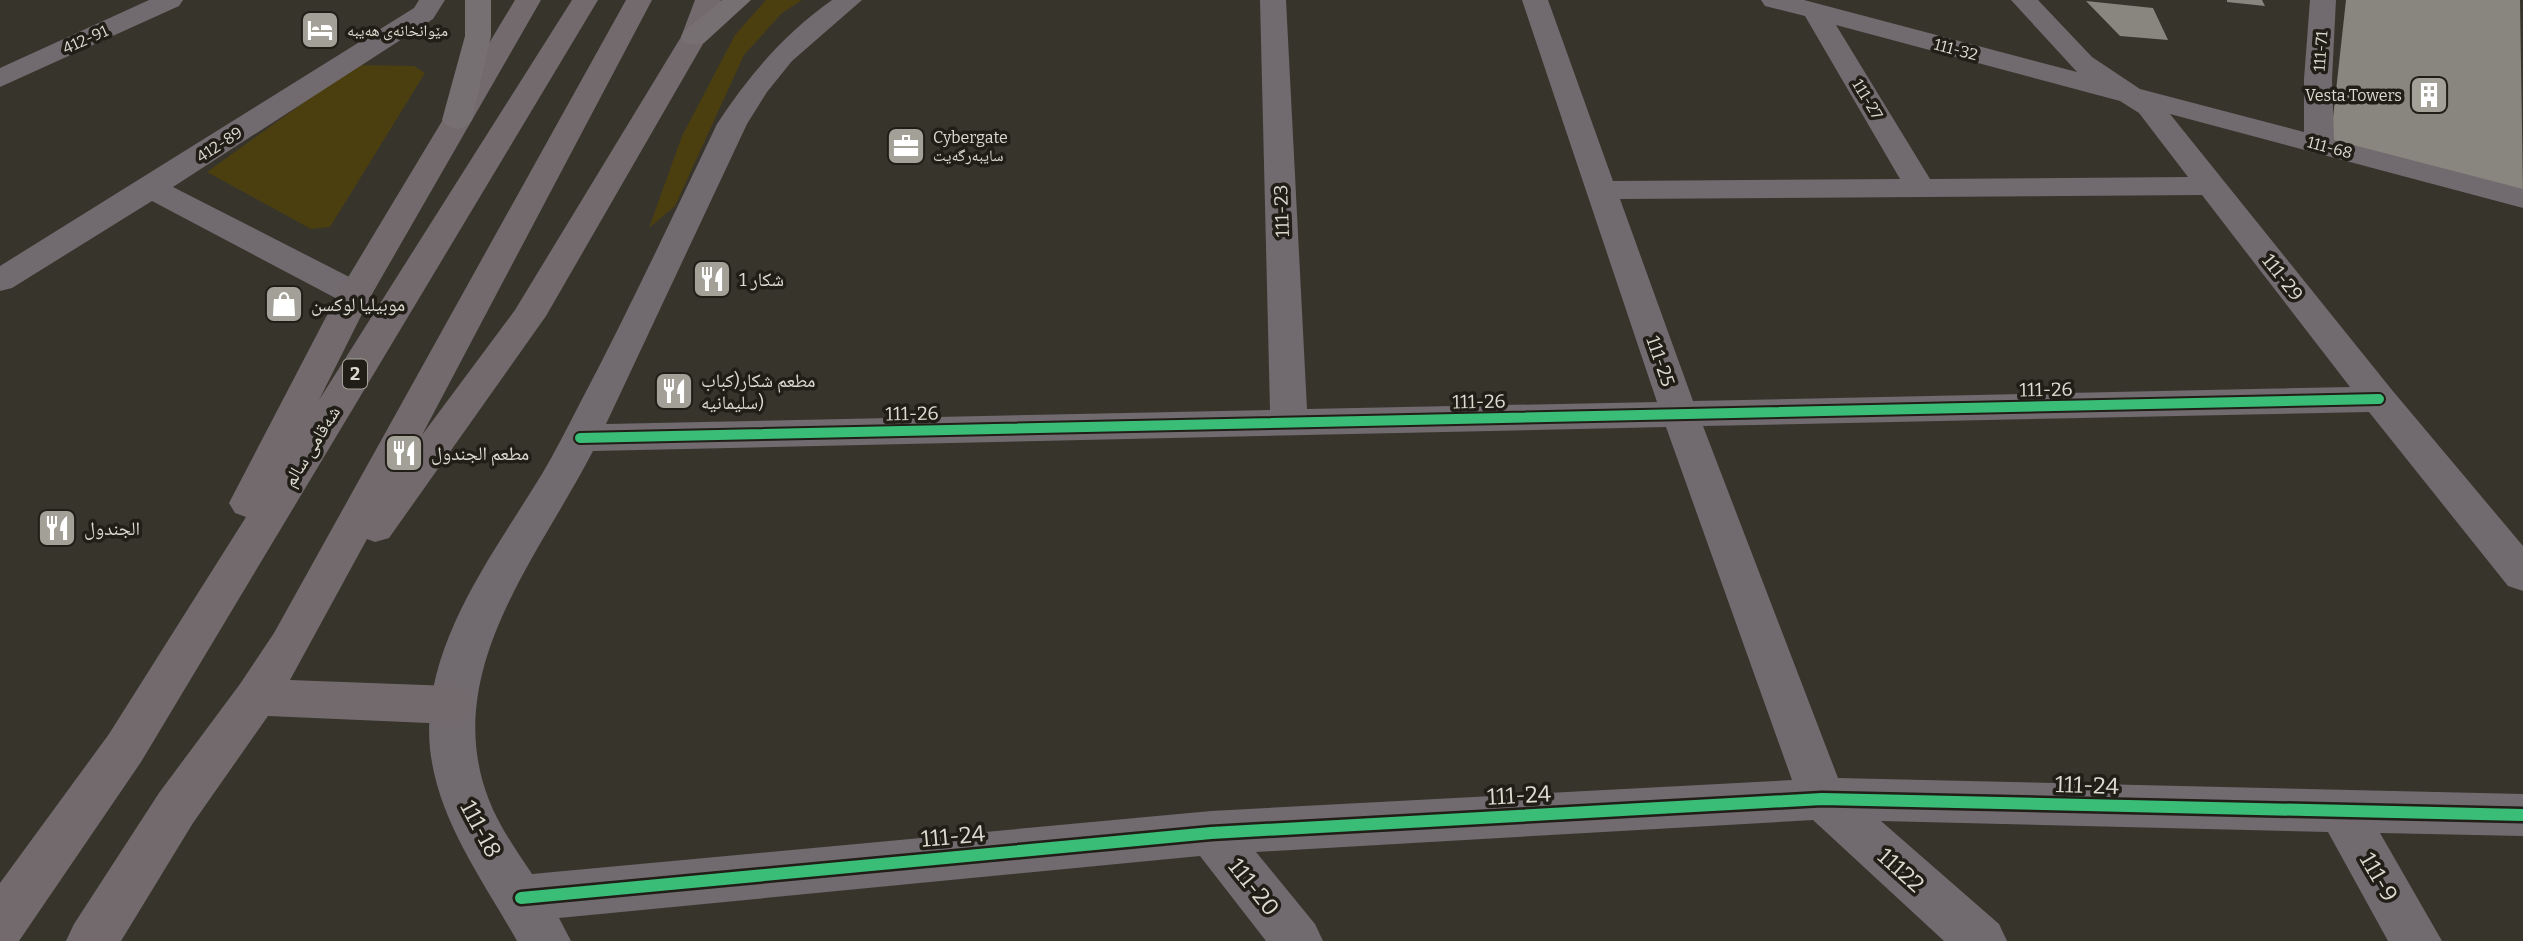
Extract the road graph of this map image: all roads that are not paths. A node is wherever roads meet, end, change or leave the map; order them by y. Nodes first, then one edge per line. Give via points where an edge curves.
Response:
1 (170, 0) edge
2 (432, 0) edge
3 (478, 0) edge
4 (528, 0) edge
5 (585, 0) edge
6 (639, 0) edge
7 (708, 0) edge
8 (738, 0) edge
9 (849, 0) edge
10 (1273, 0) edge
11 (1535, 0) edge
12 (1774, 0) edge
13 (2024, 0) edge
14 (2323, 0) edge
15 (1815, 12) junction
16 (694, 37) junction
17 (49, 55) junction
18 (0, 61) edge
19 (0, 79) edge
20 (2137, 97) junction
21 (457, 120) junction
22 (2319, 144) junction
23 (2211, 186) junction
24 (1920, 187) junction
25 (151, 188) junction
26 (1601, 190) junction
27 (2523, 199) edge
28 (0, 281) edge
29 (355, 294) junction
30 (2379, 399) junction
31 (1680, 415) junction
32 (1289, 422) junction
33 (580, 438) junction
34 (2523, 575) edge
35 (289, 645) junction
36 (256, 697) junction
37 (451, 705) junction
38 (125, 748) junction
39 (1822, 799) junction
40 (2343, 813) junction
41 (2523, 815) edge
42 (1211, 833) junction
43 (521, 898) junction
44 (0, 925) edge
45 (92, 941) edge
46 (545, 941) edge
47 (1297, 941) edge
48 (1981, 941) edge
49 (2416, 941) edge

1 - 17 street, 412-91
2 - 25 street, 412-89 via 424,13
3 - 21 highway via 478,36
4 - 21 main road, شەقامی سالم
5 - 38 main road, شەقامی سالم / 2
6 - 35 main road
7 - 16 main road
8 - 16 highway
9 - 33 street, 111-18 via 785,51 754,86
10 - 32 street, 111-23
11 - 26 street, 111-25
12 - 15 street, 111-32
13 - 20 street, 111-29 via 2082,63
14 - 22 street, 111-71
15 - 20 street, 111-32
15 - 24 street, 111-27
16 - 35 main road via 529,316
17 - 18 street
17 - 19 street, 412-91
20 - 22 street, 111-68
20 - 23 street, 111-29
21 - 29 main road, شەقامی سالم
22 - 27 street, 111-68
23 - 24 street
23 - 30 street, 111-29
24 - 26 street
25 - 28 street, 412-89
25 - 29 street
26 - 31 street, 111-25
29 - 38 main road, شەقامی سالم
30 - 31 street, 111-26
30 - 34 street, 111-29
31 - 32 street, 111-26
31 - 39 street, 111-25
32 - 33 street, 111-26
33 - 37 street, 111-18 via 481,611
35 - 36 main road
36 - 37 main road
36 - 45 main road via 176,808
37 - 43 street, 111-18 via 462,793 481,834
38 - 44 main road, شەقامی سالم / 2
39 - 40 street, 111-24
39 - 42 street, 111-24
39 - 48 street, 11122
40 - 41 street, 111-24
40 - 49 street, 111-9
42 - 43 street, 111-24
42 - 47 street, 111-20
43 - 46 street, 111-18

